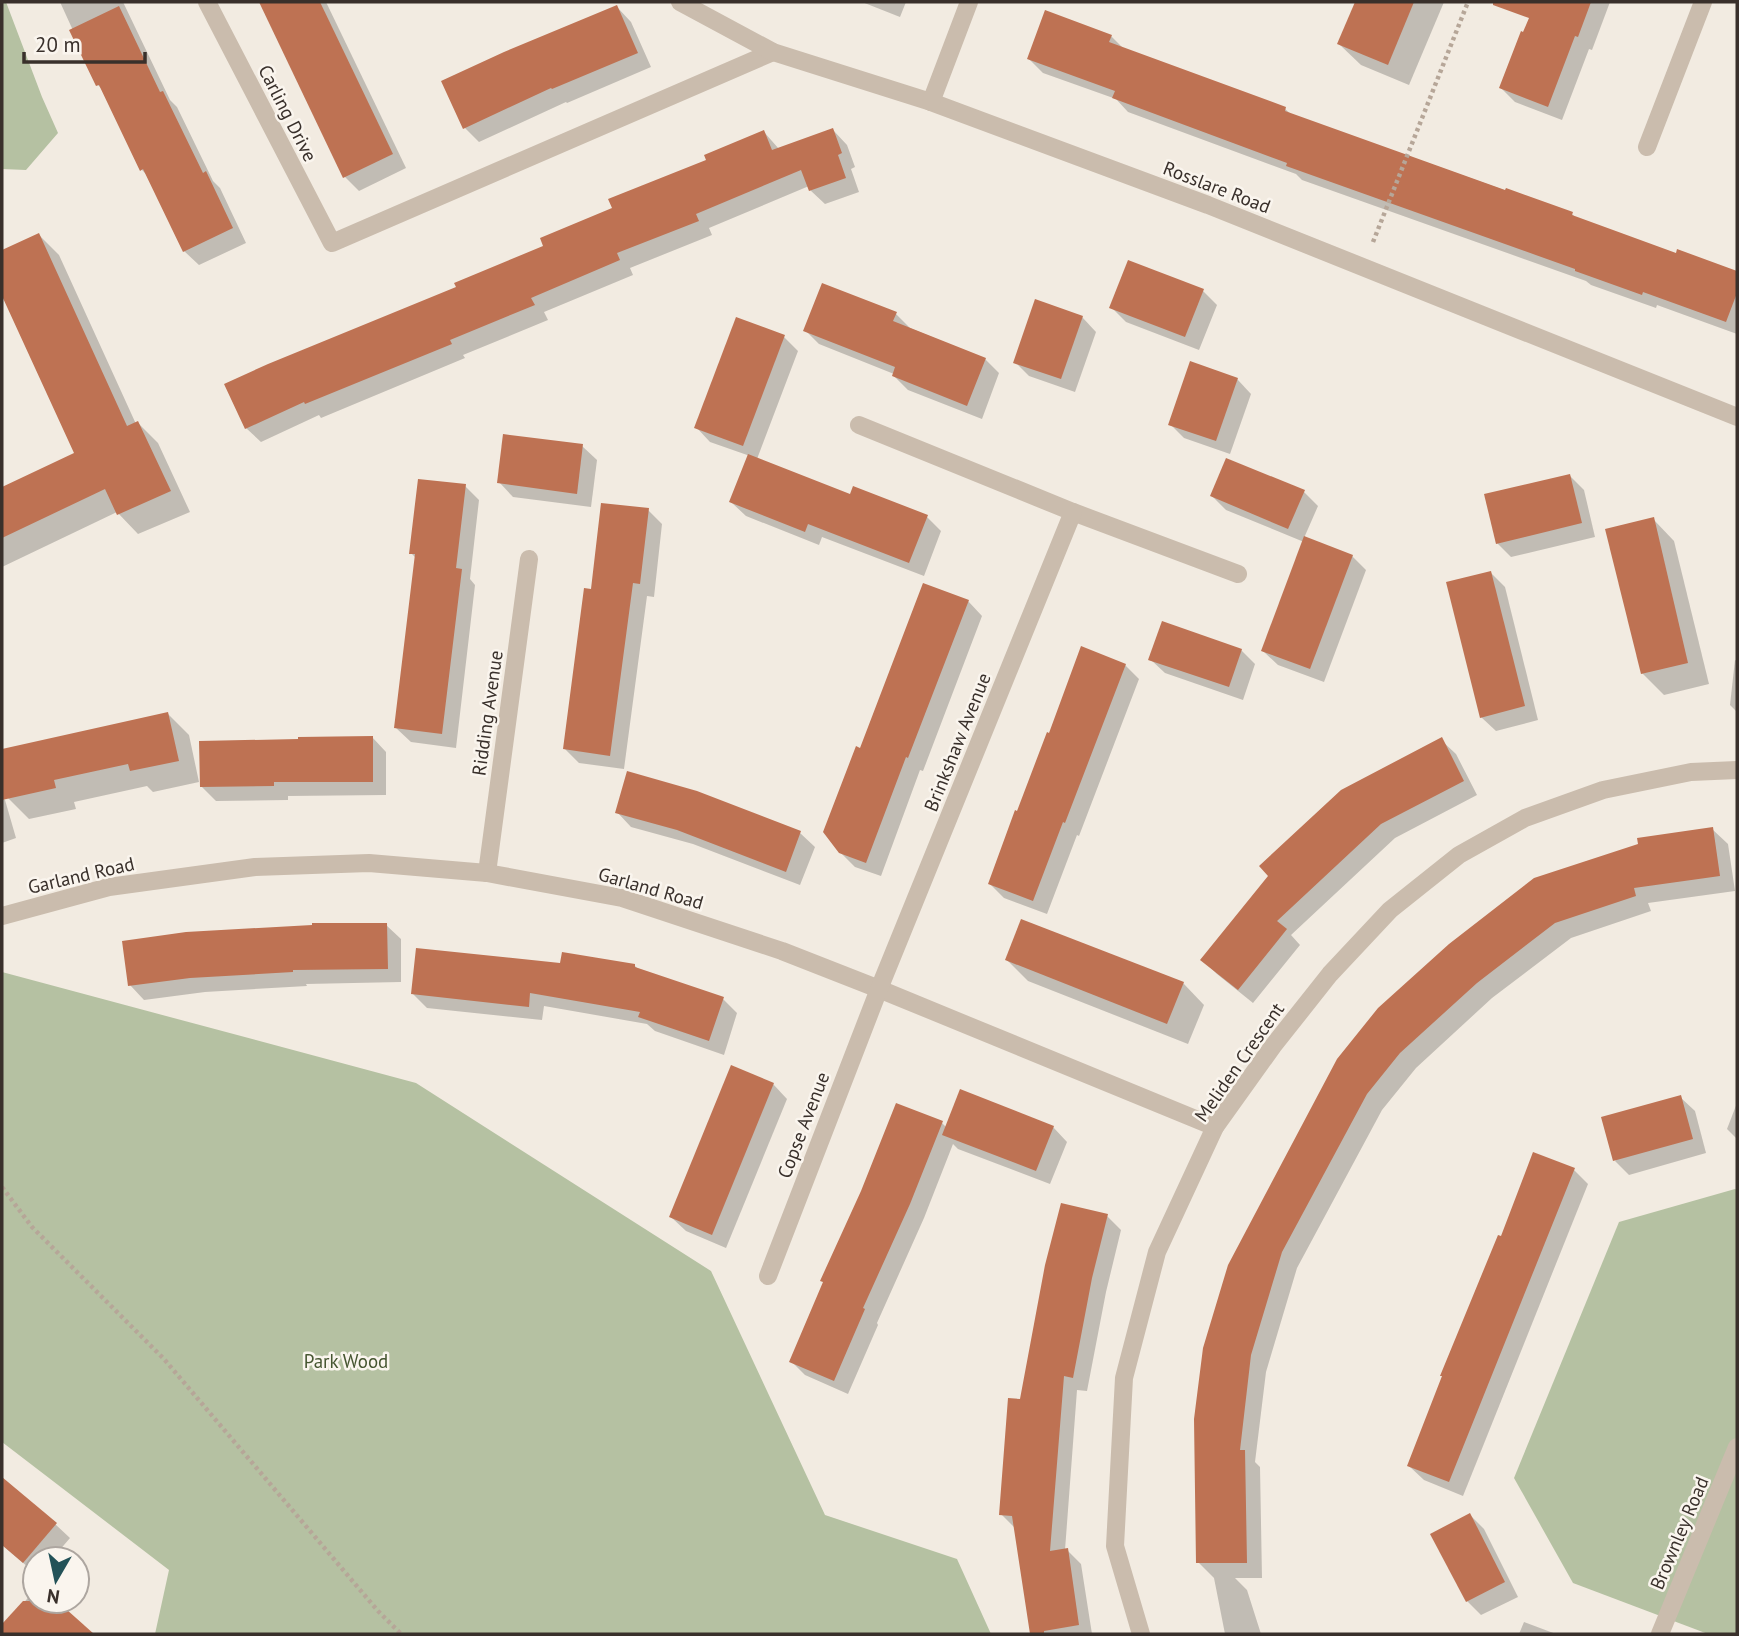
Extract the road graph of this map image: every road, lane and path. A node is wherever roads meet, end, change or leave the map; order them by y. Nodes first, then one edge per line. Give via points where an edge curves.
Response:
1 (207, 2) edge
2 (680, 2) edge
3 (969, 2) edge
4 (1468, 2) edge
5 (1703, 2) edge
6 (773, 52) junction
7 (931, 102) junction
8 (1647, 147) dead end
9 (1362, 267) junction
10 (1737, 417) edge
11 (859, 425) dead end
12 (1073, 512) junction
13 (530, 559) dead end
14 (1238, 575) dead end
15 (1737, 770) edge
16 (487, 873) junction
17 (2, 916) edge
18 (879, 989) junction
19 (1215, 1127) junction
20 (2, 1187) edge
21 (768, 1276) dead end
22 (1737, 1447) edge
23 (401, 1634) edge
24 (1142, 1634) edge
25 (1660, 1634) edge

1 - 6 street, Carling Drive via 332,243
2 - 6 street, Rosslare Road
3 - 7 street
4 - 9 path
5 - 8 street
6 - 7 street, Rosslare Road
7 - 9 street, Rosslare Road
9 - 10 street, Rosslare Road
11 - 12 street
12 - 14 street
12 - 18 street, Brinkshaw Avenue
13 - 16 street, Ridding Avenue
15 - 19 street, Meliden Crescent via 1690,772 1603,790 1525,818 1459,855 1390,910 1330,974
16 - 17 street, Garland Road via 369,863 255,867 109,887
16 - 18 street, Garland Road via 622,898
18 - 19 street, Garland Road
18 - 21 street, Copse Avenue
19 - 24 street, Meliden Crescent via 1157,1252 1124,1378 1115,1546
20 - 23 path via 32,1227 164,1359
22 - 25 street, Brownley Road

